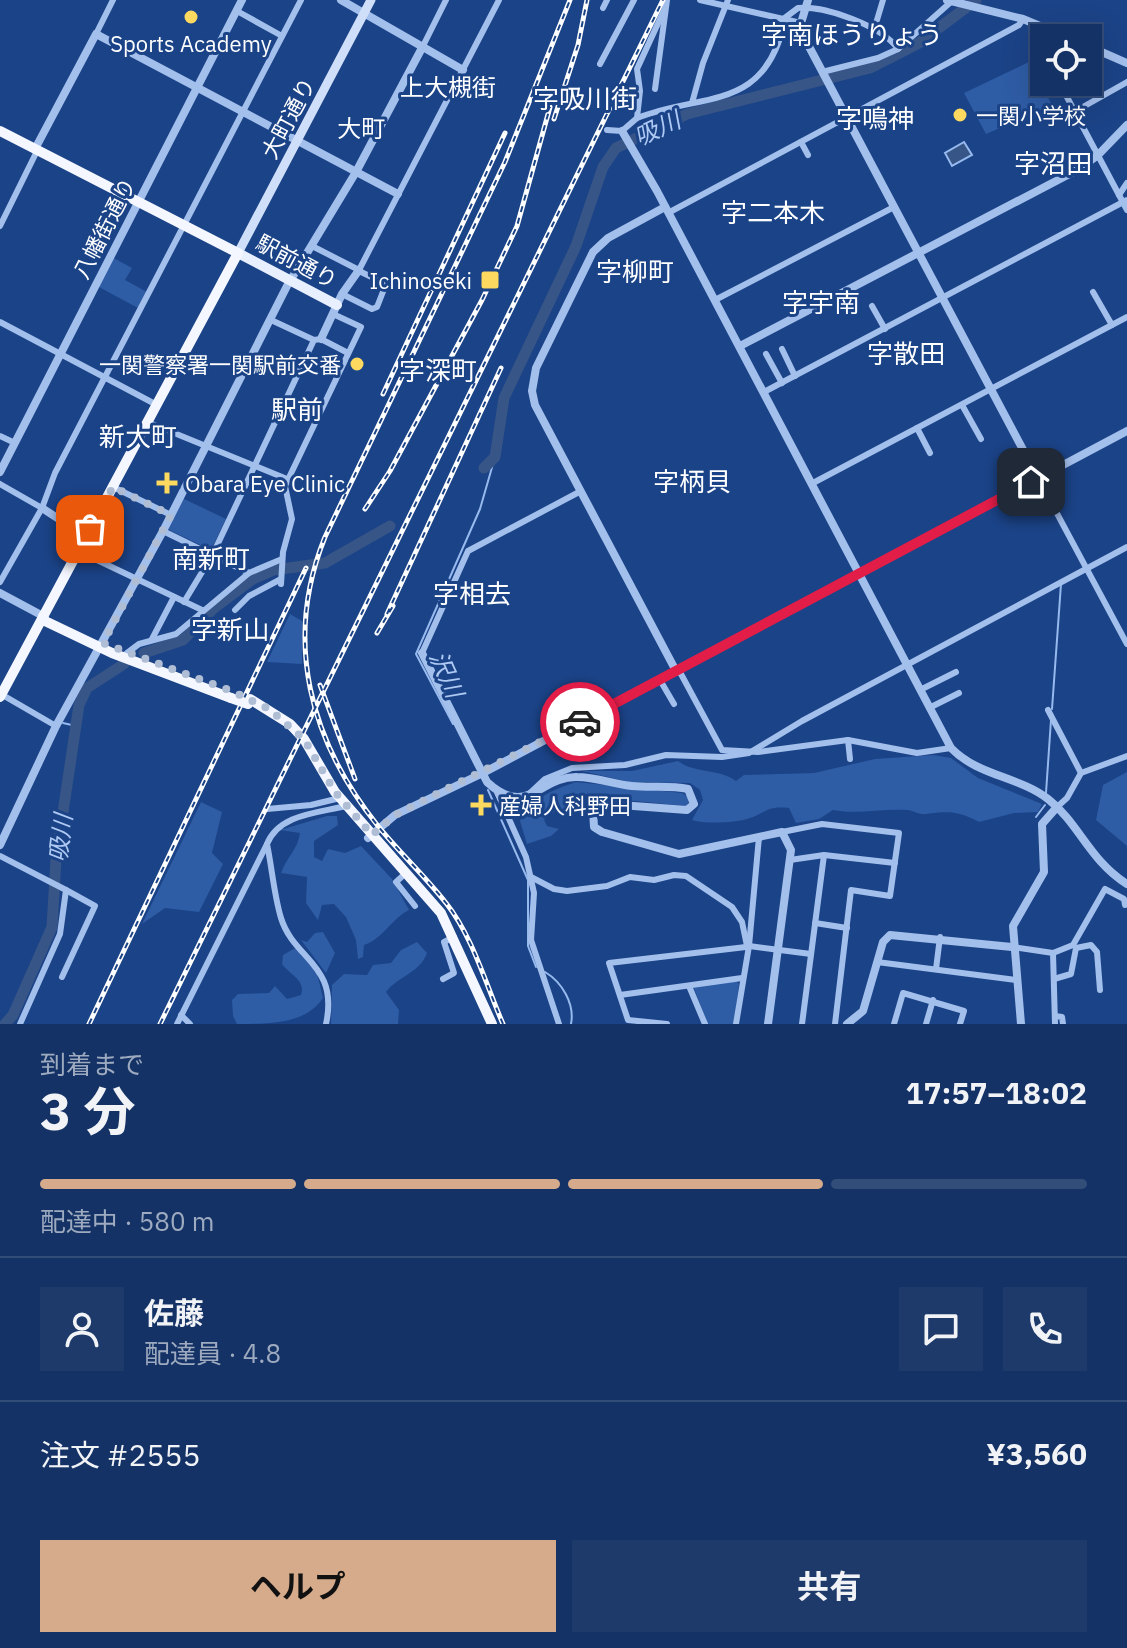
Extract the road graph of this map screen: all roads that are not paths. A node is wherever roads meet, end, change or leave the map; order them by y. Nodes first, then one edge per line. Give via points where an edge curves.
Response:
1 (113, 0) edge
2 (242, 0) edge
3 (301, 0) edge
4 (341, 0) edge
5 (371, 0) edge
6 (446, 0) edge
7 (499, 0) edge
8 (607, 0) edge
9 (634, 0) edge
10 (700, 0) edge
11 (883, 0) edge
12 (954, 2) edge
13 (666, 3) edge
14 (727, 3) edge
15 (807, 3) edge
16 (603, 8) dead end
17 (237, 11) junction
18 (365, 12) junction
19 (783, 20) junction
20 (1026, 20) junction
21 (801, 23) junction
22 (1036, 24) edge
23 (1030, 26) edge
24 (874, 30) junction
25 (96, 34) junction
26 (282, 36) junction
27 (423, 46) junction
28 (898, 49) junction
29 (1102, 52) edge
30 (1127, 63) edge
31 (600, 64) dead end
32 (463, 70) junction
33 (824, 76) junction
34 (1127, 82) edge
35 (197, 87) junction
36 (655, 89) dead end
37 (1066, 96) edge
38 (692, 103) junction
39 (244, 111) junction
40 (1074, 112) junction
41 (637, 118) junction
42 (846, 118) junction
43 (1127, 125) edge
44 (607, 130) dead end
45 (0, 131) edge
46 (625, 136) junction
47 (297, 139) junction
48 (801, 142) junction
49 (36, 150) junction
50 (808, 155) dead end
51 (1098, 155) junction
52 (356, 172) junction
53 (1127, 183) edge
54 (398, 194) junction
55 (1123, 199) edge
56 (139, 201) junction
57 (894, 207) junction
58 (667, 210) junction
59 (1127, 210) edge
60 (184, 225) junction
61 (0, 226) edge
62 (312, 246) junction
63 (238, 253) junction
64 (919, 253) junction
65 (359, 270) junction
66 (291, 280) junction
67 (1093, 292) dead end
68 (342, 294) junction
69 (943, 298) junction
70 (715, 300) junction
71 (872, 306) dead end
72 (335, 309) junction
73 (1127, 317) edge
74 (271, 320) junction
75 (0, 322) edge
76 (1112, 325) junction
77 (885, 329) junction
78 (318, 339) junction
79 (740, 346) junction
80 (782, 349) dead end
81 (348, 353) junction
82 (60, 354) junction
83 (766, 354) dead end
84 (795, 376) junction
85 (105, 378) junction
86 (782, 383) junction
87 (991, 389) junction
88 (764, 392) junction
89 (157, 405) junction
90 (962, 405) junction
91 (147, 422) junction
92 (917, 428) junction
93 (1127, 431) edge
94 (0, 436) edge
95 (981, 439) dead end
96 (15, 443) junction
97 (205, 449) junction
98 (930, 453) dead end
99 (254, 466) junction
100 (0, 472) edge
101 (1038, 478) junction
102 (287, 479) junction
103 (813, 483) junction
104 (0, 484) edge
105 (113, 487) junction
106 (581, 491) junction
107 (42, 508) junction
108 (171, 515) junction
109 (163, 531) junction
110 (86, 537) junction
111 (1127, 547) edge
112 (78, 551) junction
113 (213, 554) junction
114 (282, 561) junction
115 (1087, 569) junction
116 (249, 573) junction
117 (860, 573) junction
118 (137, 579) junction
119 (0, 582) edge
120 (0, 593) edge
121 (174, 597) junction
122 (184, 602) junction
123 (202, 610) junction
124 (235, 610) dead end
125 (43, 616) junction
126 (152, 639) junction
127 (1127, 644) edge
128 (101, 646) junction
129 (127, 653) junction
130 (422, 653) joint
131 (908, 665) junction
132 (676, 671) junction
133 (956, 672) dead end
134 (660, 680) junction
135 (920, 690) junction
136 (959, 693) dead end
137 (233, 695) junction
138 (1, 696) edge
139 (674, 704) dead end
140 (929, 708) junction
141 (1048, 710) dead end
142 (56, 726) junction
143 (848, 740) junction
144 (951, 748) junction
145 (754, 750) junction
146 (1127, 756) edge
147 (850, 759) dead end
148 (483, 773) junction
149 (1081, 773) junction
150 (496, 790) junction
151 (526, 798) junction
152 (340, 803) junction
153 (1057, 807) junction
154 (267, 809) dead end
155 (782, 832) junction
156 (370, 836) junction
157 (759, 837) junction
158 (267, 844) junction
159 (0, 845) edge
160 (824, 855) junction
161 (0, 856) edge
162 (790, 860) junction
163 (895, 863) junction
164 (405, 874) junction
165 (531, 877) junction
166 (1127, 884) edge
167 (64, 888) junction
168 (1125, 905) dead end
169 (415, 906) dead end
170 (815, 923) junction
171 (847, 928) junction
172 (940, 937) junction
173 (452, 938) junction
174 (747, 946) junction
175 (1012, 947) junction
176 (778, 950) junction
177 (1053, 953) junction
178 (811, 954) junction
179 (877, 962) junction
180 (936, 969) junction
181 (62, 977) dead end
182 (742, 978) junction
183 (443, 979) dead end
184 (1054, 979) junction
185 (1016, 980) junction
186 (689, 986) junction
187 (1100, 990) dead end
188 (620, 995) junction
189 (933, 1000) junction
190 (181, 1015) junction
191 (1055, 1020) edge
192 (487, 1022) edge
193 (20, 1024) edge
194 (177, 1024) edge
195 (190, 1024) edge
196 (326, 1024) edge
197 (559, 1024) edge
198 (667, 1024) edge
199 (705, 1024) edge
200 (736, 1024) edge
201 (768, 1024) edge
202 (802, 1024) edge
203 (835, 1024) edge
204 (847, 1024) edge
205 (894, 1024) edge
206 (926, 1024) edge
207 (960, 1024) edge
208 (1021, 1024) edge
209 (1063, 1024) edge

1 - 25 street
2 - 17 street, 八幡街通り
3 - 26 street
4 - 18 street
5 - 18 main road, 大町通り
6 - 27 street
7 - 32 street
8 - 16 street
9 - 31 street
10 - 14 street
11 - 24 street
12 - 20 street
12 - 28 street
13 - 36 street
13 - 41 street via 637,69
14 - 19 street
14 - 38 street
15 - 19 street
15 - 21 street
15 - 24 street
17 - 26 street
17 - 35 street, 八幡街通り
18 - 27 street
18 - 47 main road, 大町通り
19 - 21 street
19 - 38 street via 769,61 750,84 733,95
20 - 22 street
20 - 23 street
20 - 42 street
21 - 33 street
24 - 28 street
25 - 35 street
25 - 49 street
26 - 39 street
27 - 32 street
27 - 52 street
28 - 33 street
29 - 30 street
32 - 54 street
33 - 42 street
34 - 40 street
35 - 39 street
35 - 56 street, 八幡街通り
37 - 40 street
38 - 41 street via 662,107
39 - 47 street
39 - 60 street
40 - 51 street
41 - 46 street
42 - 48 street
42 - 57 street
43 - 51 street
44 - 46 street
45 - 49 highway
46 - 58 street
47 - 52 street
47 - 63 main road, 大町通り
48 - 50 street
48 - 58 street
49 - 56 highway
49 - 61 street
51 - 55 street
51 - 64 street
52 - 54 street
52 - 62 street
53 - 55 street
54 - 65 street
55 - 59 street
55 - 69 street
56 - 60 highway
56 - 82 street, 八幡街通り
57 - 64 street
57 - 70 street
58 - 70 street
58 - 106 street via 608,238 593,252 532,379 535,405
60 - 63 highway
60 - 85 street
62 - 65 street
62 - 66 street
63 - 66 main road, 駅前通り
63 - 89 highway
64 - 69 street
64 - 79 street
65 - 68 street
65 - 68 street via 386,284 377,307
66 - 72 main road, 駅前通り
66 - 74 street
67 - 76 street
68 - 72 street
69 - 77 street
69 - 87 street
70 - 79 street
71 - 77 street
72 - 78 street
72 - 81 street via 361,327
73 - 76 street
74 - 78 street
74 - 97 street
75 - 82 street
76 - 87 street
77 - 84 street
78 - 81 street
78 - 99 street
79 - 88 street
80 - 84 street
81 - 102 street
82 - 85 street
82 - 96 street, 八幡街通り
83 - 86 street
84 - 86 street
85 - 89 street
85 - 107 street
86 - 88 street
87 - 90 street
87 - 101 street
88 - 103 street
89 - 91 highway
90 - 92 street
90 - 95 street
91 - 97 street
91 - 105 highway
92 - 98 street
92 - 103 street
93 - 101 street
94 - 96 street
96 - 100 street, 八幡街通り
97 - 99 street
97 - 108 street
99 - 102 street
99 - 113 street
101 - 115 street
101 - 117 street
102 - 114 street via 292,519
103 - 117 street
104 - 107 street
105 - 108 street
105 - 110 highway
106 - 130 street via 468,551
106 - 132 street
107 - 110 street
107 - 119 street
108 - 109 street
109 - 113 street
109 - 118 street
110 - 112 highway
111 - 115 street
112 - 118 street
112 - 125 highway
113 - 116 street
113 - 122 street
114 - 116 street
114 - 124 street via 282,578
115 - 127 street
115 - 131 street
116 - 123 street
117 - 131 street
117 - 132 street
118 - 121 street
118 - 128 street
120 - 125 street
121 - 122 street
121 - 126 street
122 - 123 street
123 - 126 street via 176,634
125 - 128 highway
125 - 138 highway
126 - 129 street
128 - 129 highway
128 - 137 highway
128 - 142 street
129 - 137 highway
130 - 148 street
131 - 135 street
131 - 145 street
132 - 134 street
132 - 145 street via 722,750
133 - 135 street
134 - 139 street
134 - 148 street
135 - 140 street
136 - 140 street
137 - 152 highway via 290,724
138 - 142 street
140 - 144 street
141 - 149 street
142 - 159 street
143 - 144 street via 917,753
143 - 145 street
143 - 147 street
144 - 153 street via 971,765 1033,790
145 - 151 street via 572,768 545,779
146 - 149 street
148 - 150 street
148 - 156 street via 395,815
149 - 153 street
150 - 151 street
150 - 165 street
151 - 157 street via 567,777 679,787 692,792 691,809 600,805 593,810 594,827 679,854
152 - 154 street
152 - 156 highway
152 - 158 street via 281,823
153 - 166 street via 1107,871
153 - 175 street via 1042,824 1044,872 1016,917
155 - 157 street
155 - 162 street
155 - 163 street via 822,824 899,833
156 - 164 highway
157 - 174 street
158 - 190 street
158 - 196 street via 282,920 325,984
160 - 162 street
160 - 163 street
160 - 170 street
161 - 167 street
162 - 176 street
163 - 171 street via 890,896 851,890
164 - 169 street via 396,882
164 - 173 highway
165 - 174 street via 567,891 630,877 686,876 732,907
165 - 197 street via 531,940
167 - 181 street via 95,906
167 - 193 street via 60,934
168 - 177 street via 1116,891 1105,889 1078,939
170 - 171 street
170 - 178 street
171 - 203 street
172 - 175 street
172 - 179 street via 890,935
172 - 180 street
173 - 183 street via 444,942 454,973
173 - 192 highway
174 - 176 street
174 - 182 street
174 - 188 street via 609,963
175 - 177 street
175 - 185 street
176 - 178 street
176 - 201 street
177 - 184 street
178 - 202 street
179 - 180 street
179 - 204 street via 863,1011
180 - 185 street
182 - 186 street
182 - 200 street
184 - 187 street via 1071,974 1076,948 1091,945 1097,952
184 - 191 street
185 - 208 street
186 - 188 street
186 - 199 street
188 - 198 street via 628,1020
189 - 205 street via 903,993
189 - 206 street
189 - 207 street via 964,1011
190 - 194 street
190 - 195 street
191 - 209 street via 1062,1017

